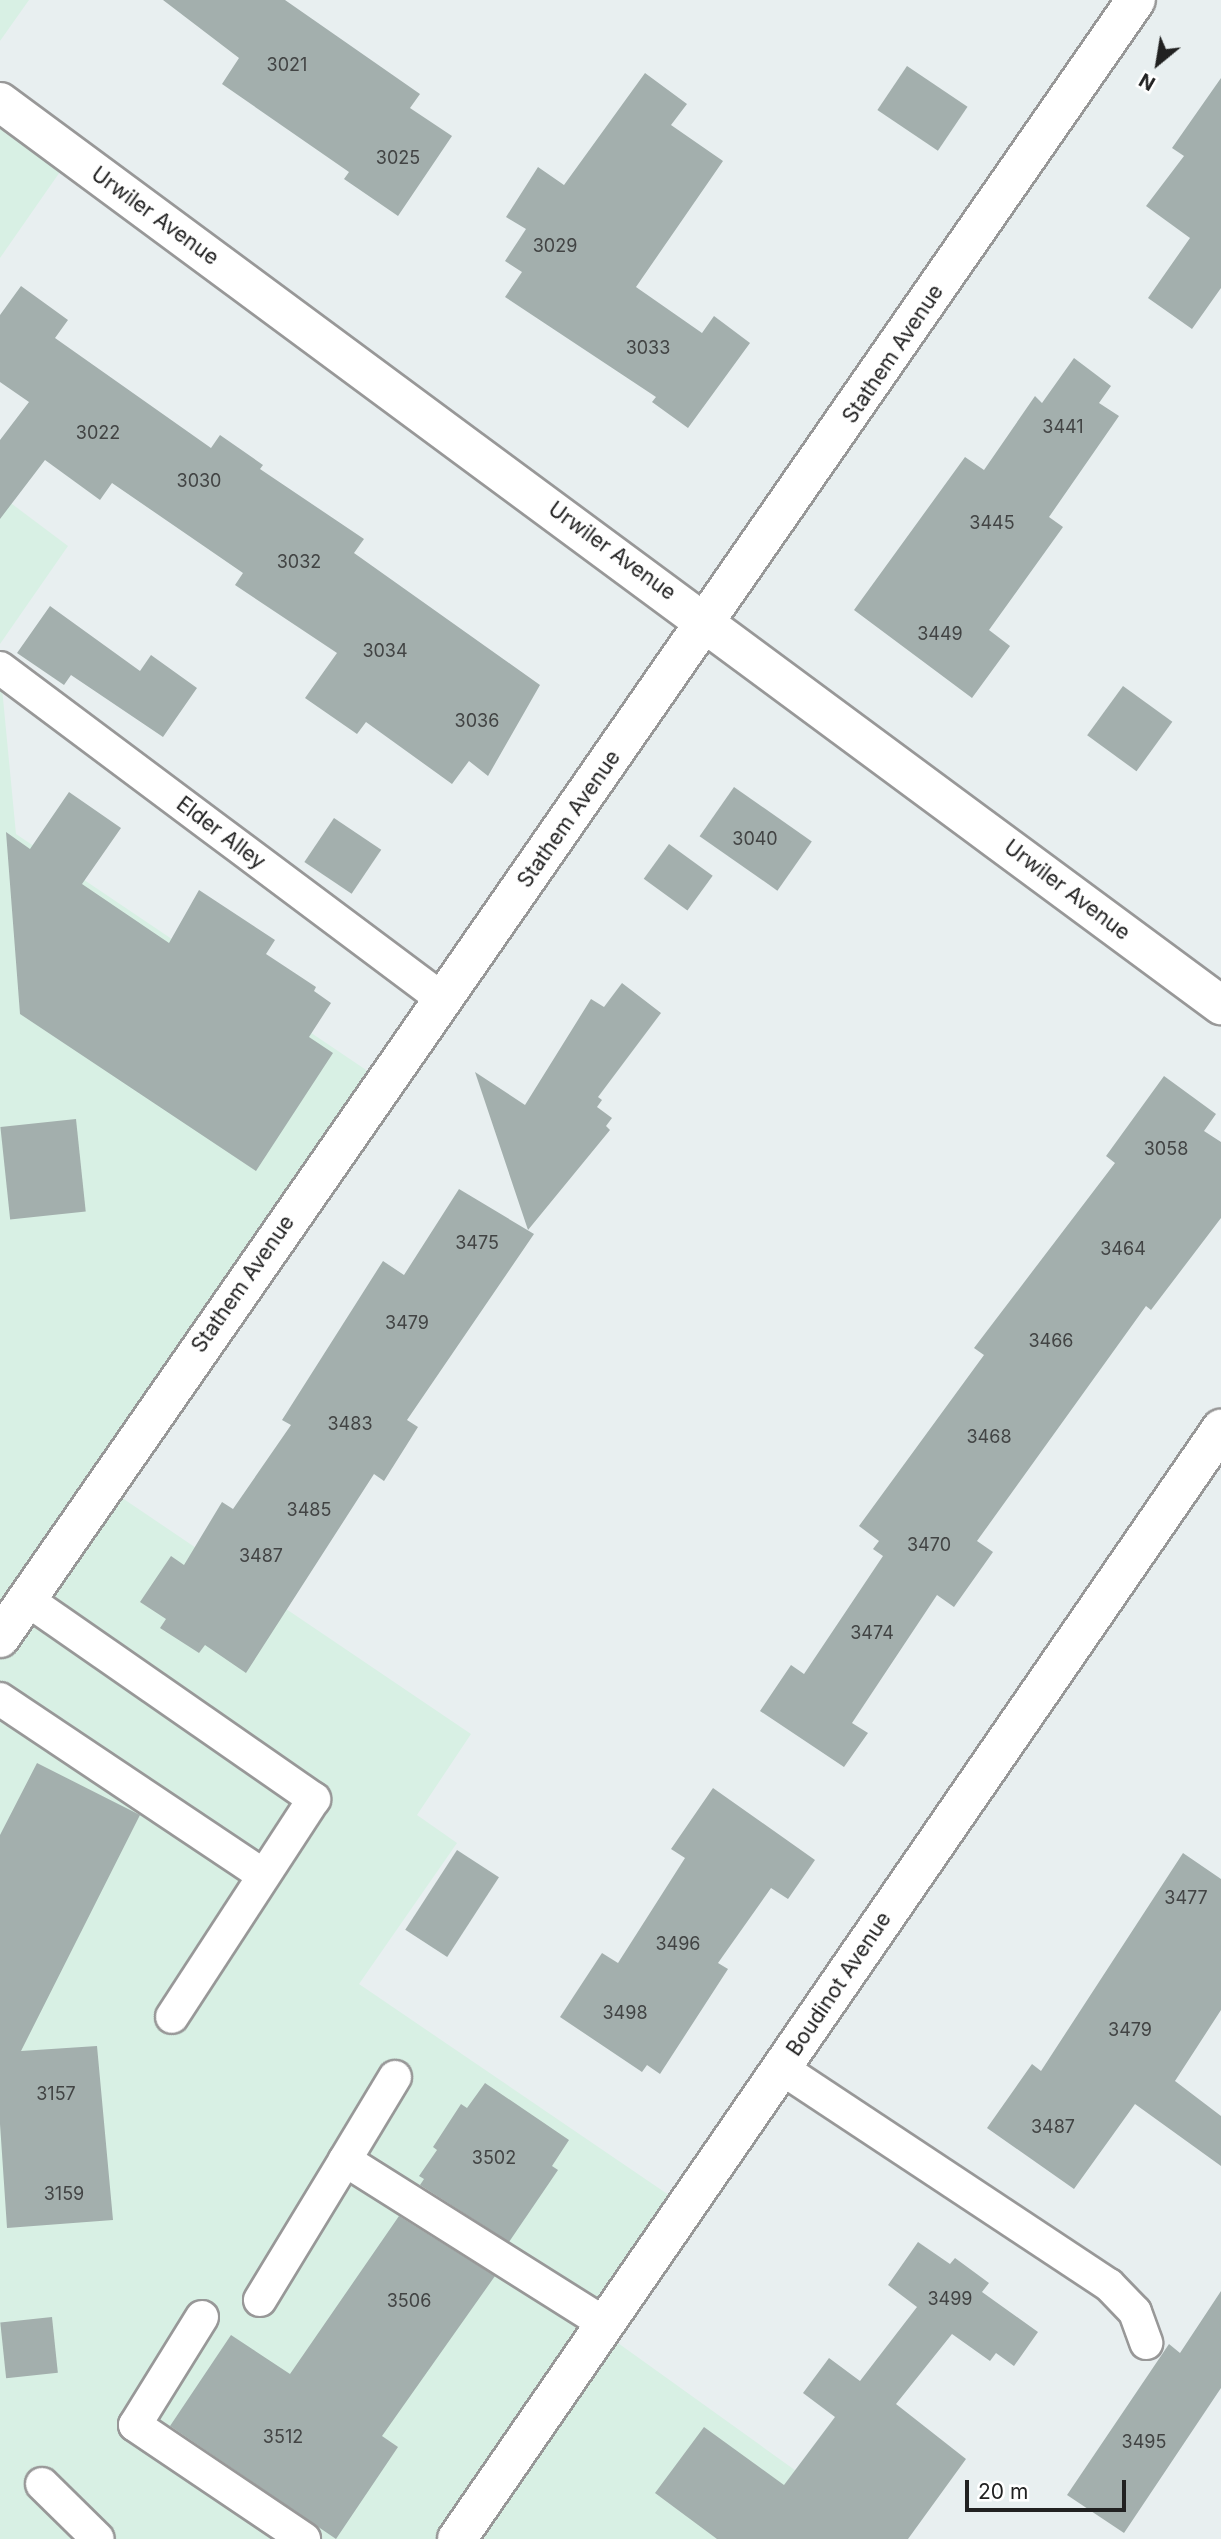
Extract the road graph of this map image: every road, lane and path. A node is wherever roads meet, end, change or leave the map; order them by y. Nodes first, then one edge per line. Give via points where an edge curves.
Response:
1 (1136, 0) edge
2 (0, 102) edge
3 (709, 622) junction
4 (0, 668) edge
5 (441, 998) junction
6 (1221, 1005) edge
7 (1221, 1429) edge
8 (26, 1599) junction
9 (0, 1638) edge
10 (0, 1699) edge
11 (261, 1874) junction
12 (172, 2017) dead end
13 (781, 2068) junction
14 (395, 2077) dead end
15 (345, 2160) junction
16 (260, 2301) dead end
17 (202, 2318) dead end
18 (605, 2324) junction
19 (1146, 2343) dead end
20 (42, 2484) dead end
21 (98, 2539) edge
22 (304, 2539) edge
23 (457, 2539) edge

1 - 3 street, Stathem Avenue
2 - 3 street, Urwiler Avenue
3 - 5 street, Stathem Avenue
3 - 6 street, Urwiler Avenue
4 - 5 lane, Elder Alley
5 - 8 street, Stathem Avenue
7 - 13 street, Boudinot Avenue
8 - 9 street, Stathem Avenue
8 - 11 lane via 314,1799
10 - 11 lane
11 - 12 lane
13 - 18 street, Boudinot Avenue
13 - 19 lane via 1109,2285 1135,2312
14 - 15 lane
15 - 16 lane
15 - 18 lane
17 - 22 lane via 135,2425
18 - 23 street, Boudinot Avenue
20 - 21 lane

